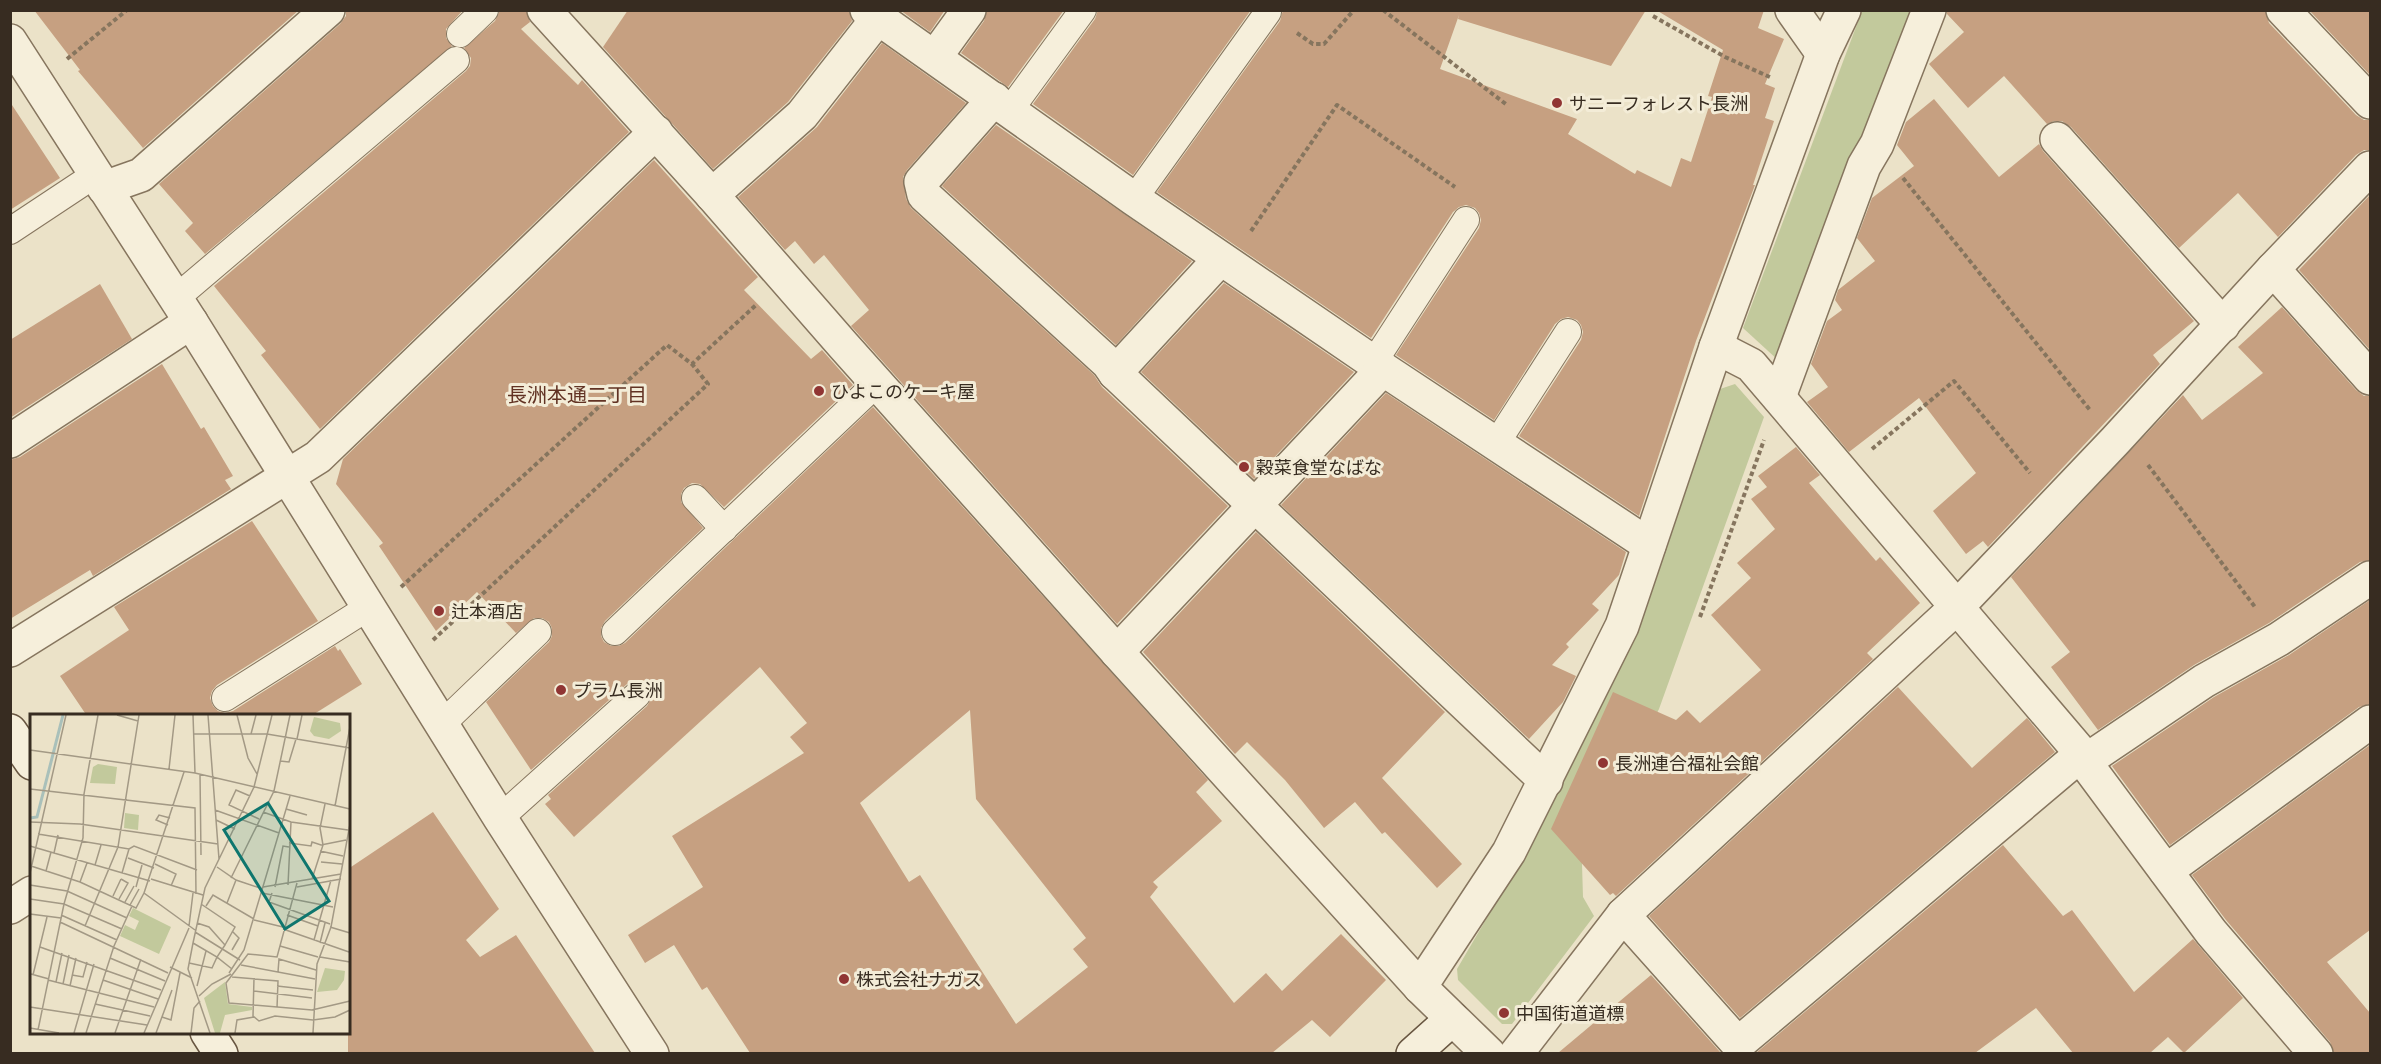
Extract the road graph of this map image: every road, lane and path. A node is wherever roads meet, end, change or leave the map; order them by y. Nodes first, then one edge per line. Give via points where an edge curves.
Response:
1 (128, 10) edge
2 (328, 10) edge
3 (485, 10) edge
4 (544, 10) edge
5 (969, 10) edge
6 (1083, 10) edge
7 (1354, 10) edge
8 (1383, 10) edge
9 (1792, 10) edge
10 (1844, 10) edge
11 (1929, 10) edge
12 (2283, 10) edge
13 (1268, 12) joint
14 (872, 14) edge
15 (1653, 16) dead end
16 (460, 34) dead end
17 (10, 41) edge
18 (1823, 54) junction
19 (935, 57) junction
20 (456, 60) dead end
21 (37, 84) junction
22 (1809, 94) junction
23 (2370, 102) edge
24 (1002, 104) junction
25 (1508, 105) dead end
26 (656, 132) junction
27 (2056, 139) dead end
28 (1877, 144) junction
29 (2370, 168) edge
30 (100, 181) junction
31 (712, 195) junction
32 (1134, 199) junction
33 (1466, 219) joint
34 (10, 231) edge
35 (1225, 261) junction
36 (2273, 269) junction
37 (784, 278) junction
38 (183, 310) junction
39 (2223, 324) junction
40 (1568, 332) dead end
41 (1716, 347) junction
42 (692, 364) junction
43 (1378, 365) junction
44 (1114, 373) junction
45 (2370, 378) edge
46 (877, 383) junction
47 (1779, 397) junction
48 (2119, 437) junction
49 (10, 441) edge
50 (1496, 444) junction
51 (1844, 473) junction
52 (288, 477) junction
53 (695, 498) dead end
54 (1255, 504) junction
55 (2055, 504) junction
56 (723, 529) junction
57 (1649, 545) junction
58 (2370, 578) edge
59 (382, 600) junction
60 (1958, 606) junction
61 (1700, 617) dead end
62 (538, 632) dead end
63 (615, 632) dead end
64 (2279, 639) junction
65 (429, 645) dead end
66 (10, 650) edge
67 (1117, 652) junction
68 (637, 695) dead end
69 (225, 698) dead end
70 (2370, 722) edge
71 (442, 724) junction
72 (10, 731) edge
73 (30, 760) edge
74 (2087, 760) junction
75 (1546, 781) junction
76 (500, 818) junction
77 (2166, 871) junction
78 (30, 894) edge
79 (10, 907) edge
80 (1623, 915) junction
81 (1420, 987) junction
82 (1452, 1019) junction
83 (208, 1034) edge
84 (221, 1053) edge
85 (652, 1053) edge
86 (1413, 1053) edge
87 (1489, 1053) edge
88 (1516, 1053) edge
89 (2316, 1053) edge

1 - 21 path
2 - 30 street via 141,175
3 - 16 lane
4 - 26 street
5 - 19 street
6 - 24 lane
7 - 13 path via 1324,44 1313,44
8 - 25 path
9 - 18 street
10 - 18 street
11 - 28 street
12 - 23 street
13 - 32 lane
14 - 19 street
14 - 31 street via 802,115
15 - 22 path via 1725,57
17 - 21 street
18 - 22 street
19 - 24 street
20 - 38 lane
21 - 30 street
22 - 41 street
24 - 32 street
24 - 44 street via 921,183 924,195 1108,363
26 - 31 street
26 - 52 street via 318,457
27 - 39 street
28 - 47 street via 1864,166
28 - 48 path
29 - 36 street
30 - 34 lane
30 - 38 street
31 - 37 street
32 - 35 street
33 - 35 path via 1455,213 1466,195 1337,105
33 - 43 lane
35 - 43 street
35 - 44 street
36 - 39 street
36 - 45 street
37 - 42 path
37 - 46 street
38 - 49 street
38 - 52 street
39 - 48 street
40 - 50 lane
41 - 47 street via 1751,365
41 - 57 street
42 - 59 path via 667,345
42 - 65 path via 708,384
43 - 50 street
43 - 54 street
44 - 54 street
46 - 56 lane
46 - 67 street
47 - 51 street
47 - 61 path
48 - 55 street
48 - 64 path
50 - 57 street
51 - 55 path via 1954,381
51 - 60 street
52 - 59 street
52 - 66 street
53 - 56 lane
54 - 67 street
54 - 75 street
55 - 60 street
56 - 63 lane
57 - 75 street via 1622,626
58 - 64 street
59 - 69 lane
59 - 71 street
60 - 74 street
60 - 80 street
62 - 71 lane
64 - 74 street via 2204,681
67 - 81 street
68 - 76 lane
70 - 77 street
71 - 76 street
72 - 73 street
74 - 77 street via 2090,770
74 - 80 street via 2072,762 1738,1044
75 - 81 street via 1509,852
76 - 85 street
77 - 89 street via 2211,932
78 - 79 street
80 - 88 street
81 - 82 street
82 - 86 street
82 - 87 street
83 - 84 street

